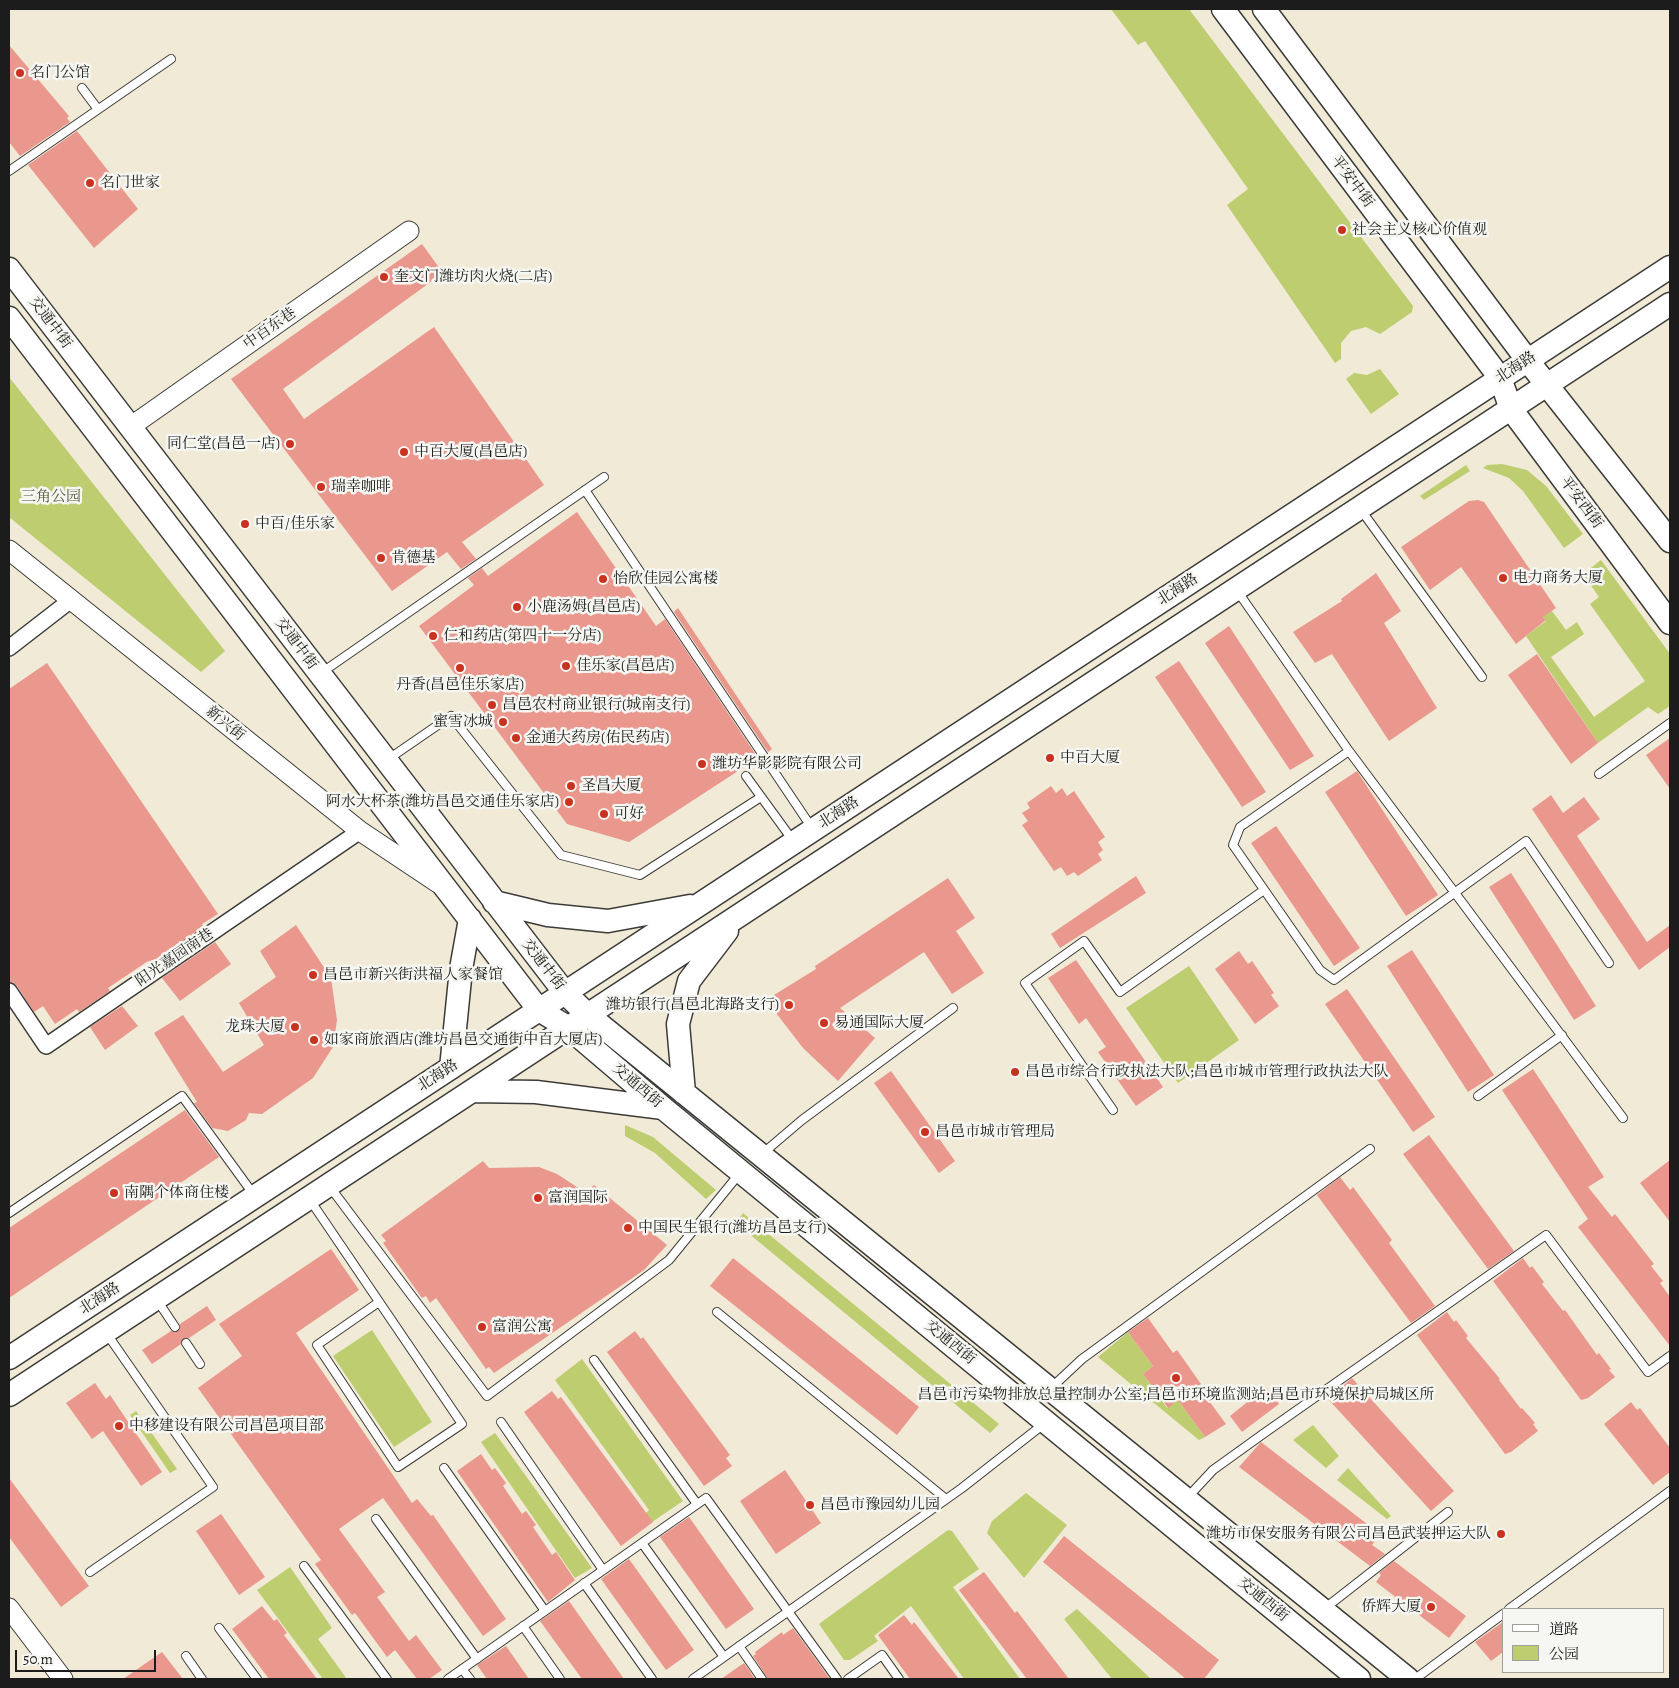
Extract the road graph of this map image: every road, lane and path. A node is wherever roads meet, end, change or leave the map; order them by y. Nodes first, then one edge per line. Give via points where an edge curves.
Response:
1 (1223, 9) edge
2 (1264, 9) edge
3 (171, 59) dead end
4 (82, 88) dead end
5 (97, 108) junction
6 (9, 170) edge
7 (409, 231) dead end
8 (1670, 267) edge
9 (9, 269) edge
10 (1670, 304) edge
11 (9, 318) edge
12 (1528, 361) junction
13 (1500, 378) junction
14 (1547, 385) junction
15 (1511, 409) junction
16 (130, 427) junction
17 (604, 477) dead end
18 (586, 490) junction
19 (1360, 508) junction
20 (1670, 541) edge
21 (9, 550) edge
22 (1236, 590) junction
23 (71, 600) junction
24 (1670, 623) edge
25 (9, 648) edge
26 (319, 674) junction
27 (1482, 677) dead end
28 (1670, 723) edge
29 (1348, 752) junction
30 (386, 761) junction
31 (1599, 774) dead end
32 (746, 776) dead end
33 (761, 797) junction
34 (813, 830) junction
35 (360, 832) junction
36 (794, 842) junction
37 (447, 890) junction
38 (1264, 890) junction
39 (1456, 892) junction
40 (494, 902) junction
41 (699, 905) junction
42 (737, 918) junction
43 (470, 919) junction
44 (1609, 963) dead end
45 (9, 991) edge
46 (565, 993) junction
47 (953, 1008) dead end
48 (539, 1010) junction
49 (588, 1016) junction
50 (569, 1028) junction
51 (1562, 1035) junction
52 (451, 1068) junction
53 (472, 1091) junction
54 (684, 1093) junction
55 (1478, 1096) dead end
56 (663, 1108) junction
57 (1113, 1110) dead end
58 (1623, 1118) dead end
59 (1370, 1150) dead end
60 (761, 1155) junction
61 (741, 1172) junction
62 (329, 1185) junction
63 (256, 1196) junction
64 (309, 1199) junction
65 (9, 1213) edge
66 (156, 1299) junction
67 (379, 1302) junction
68 (717, 1312) dead end
69 (175, 1327) dead end
70 (106, 1332) junction
71 (186, 1343) dead end
72 (1670, 1356) edge
73 (9, 1358) edge
74 (594, 1360) dead end
75 (200, 1364) dead end
76 (1050, 1389) junction
77 (9, 1395) edge
78 (500, 1422) dead end
79 (1046, 1422) junction
80 (444, 1468) dead end
81 (1670, 1491) edge
82 (946, 1499) junction
83 (1185, 1499) junction
84 (697, 1504) junction
85 (1448, 1512) dead end
86 (376, 1519) dead end
87 (642, 1543) junction
88 (304, 1566) dead end
89 (604, 1570) junction
90 (90, 1572) dead end
91 (584, 1583) junction
92 (9, 1608) edge
93 (1510, 1608) edge
94 (1322, 1610) junction
95 (544, 1611) junction
96 (788, 1611) junction
97 (1502, 1615) edge
98 (522, 1626) junction
99 (219, 1628) dead end
100 (739, 1646) junction
101 (186, 1656) dead end
102 (724, 1657) junction
103 (477, 1659) junction
104 (462, 1669) junction
105 (63, 1679) edge
106 (202, 1679) edge
107 (257, 1679) edge
108 (387, 1679) edge
109 (448, 1679) edge
110 (470, 1679) edge
111 (560, 1679) edge
112 (652, 1679) edge
113 (693, 1679) edge
114 (762, 1679) edge
115 (838, 1679) edge
116 (848, 1679) edge
117 (899, 1679) edge
118 (1359, 1679) edge
119 (1408, 1679) edge
120 (1415, 1679) edge

1 - 13 main road, 平安中街
2 - 12 main road
3 - 5 lane
4 - 5 lane
5 - 6 lane
7 - 16 street, 中百东巷
8 - 12 main road, 北海路
9 - 16 main road, 交通中街
10 - 14 main road, 北海路
11 - 37 main road, 交通中街
12 - 13 main road, 北海路
12 - 14 main road
13 - 15 main road, 平安西街
13 - 34 main road, 北海路
14 - 15 main road, 北海路
14 - 20 main road
15 - 19 main road, 北海路
15 - 24 main road, 平安西街
16 - 26 main road, 交通中街
17 - 18 lane
18 - 26 lane
18 - 34 lane
19 - 22 main road, 北海路
19 - 27 lane
21 - 23 street, 新兴街
22 - 29 lane
22 - 42 main road, 北海路
23 - 25 street
23 - 35 street, 新兴街
26 - 30 main road, 交通中街
28 - 31 lane
29 - 38 lane via 1240,827 1233,845
29 - 39 lane
30 - 33 lane via 451,716 561,855 640,875
30 - 40 main road, 交通中街
32 - 33 lane
33 - 36 lane
34 - 36 main road, 北海路
35 - 37 street, 新兴街
35 - 45 street, 阳光嘉园南巷 via 46,1046
36 - 41 main road, 北海路
37 - 43 main road, 交通中街
38 - 39 lane via 1320,970 1334,980
38 - 57 lane via 1120,992 1084,941 1025,983
39 - 44 lane via 1526,841
39 - 51 lane
40 - 41 main road via 548,915 608,921
40 - 46 main road, 交通中街
41 - 46 main road, 北海路
42 - 49 main road, 北海路
42 - 54 main road via 689,981 678,1024
43 - 48 main road, 交通中街
43 - 52 main road via 461,968
46 - 48 main road, 北海路
46 - 49 main road, 交通中街
47 - 60 lane via 802,1120
48 - 50 main road, 交通西街
48 - 52 main road, 北海路
49 - 50 main road, 北海路
49 - 54 main road, 交通西街
50 - 53 main road, 北海路
50 - 56 main road, 交通西街
51 - 55 lane
51 - 58 lane
52 - 63 main road, 北海路
53 - 56 main road via 536,1092
53 - 62 main road, 北海路
54 - 60 main road, 交通西街
56 - 61 main road, 交通西街
59 - 76 lane via 1082,1359
60 - 76 main road, 交通西街
61 - 62 lane via 669,1260 487,1396
61 - 79 main road, 交通西街
62 - 64 main road, 北海路
63 - 65 lane via 182,1096
63 - 73 main road, 北海路
64 - 66 main road, 北海路
64 - 67 lane
66 - 69 lane
66 - 70 main road, 北海路
67 - 67 lane via 462,1424 398,1467 317,1345
68 - 82 lane
70 - 77 main road, 北海路
70 - 90 lane via 213,1487
71 - 75 lane
72 - 83 lane via 1648,1372 1546,1235 1213,1470
74 - 84 lane
76 - 83 main road, 交通西街
78 - 89 lane
79 - 82 lane
79 - 118 main road, 交通西街
80 - 95 lane
81 - 93 lane
82 - 96 lane
83 - 94 main road, 交通西街
84 - 87 lane
84 - 96 lane via 706,1498
85 - 94 lane
86 - 103 lane
87 - 89 lane
87 - 102 lane
88 - 108 lane
89 - 91 lane
91 - 95 lane
91 - 112 lane
92 - 105 street
94 - 119 main road, 交通西街
95 - 98 lane
96 - 100 lane
96 - 115 lane
97 - 120 lane
98 - 103 lane
98 - 111 lane
99 - 107 lane
100 - 102 lane
100 - 114 lane
101 - 106 lane
102 - 113 lane
103 - 104 lane
104 - 109 lane
104 - 110 lane
116 - 117 lane via 882,1655

